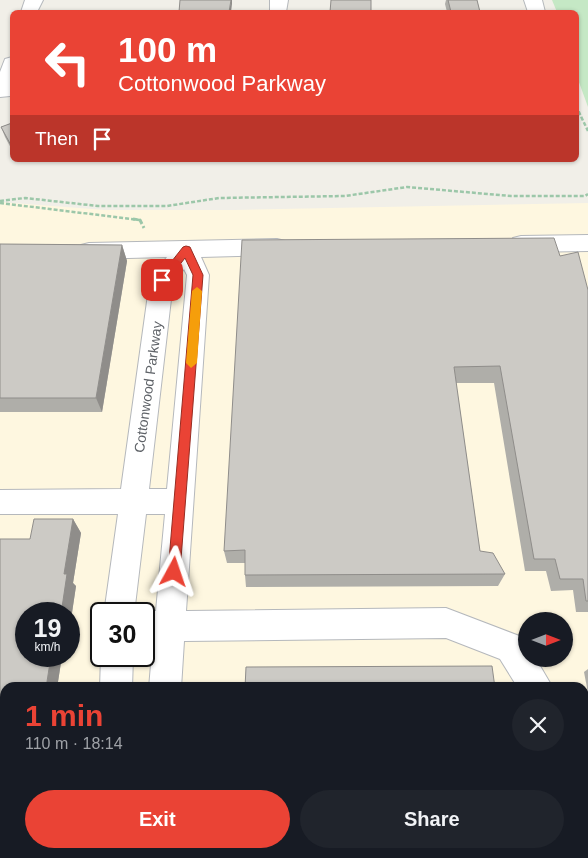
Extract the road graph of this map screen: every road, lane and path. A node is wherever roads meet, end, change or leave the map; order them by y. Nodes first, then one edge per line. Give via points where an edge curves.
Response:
1 (10, 69) edge
2 (3, 92) dead end
3 (579, 112) edge
4 (588, 131) edge
5 (588, 194) edge
6 (0, 202) edge
7 (147, 235) dead end
8 (500, 244) edge
9 (588, 244) edge
10 (294, 247) edge
11 (186, 250) junction
12 (67, 251) edge
13 (180, 501) junction
14 (0, 502) edge
15 (132, 502) junction
16 (120, 602) edge
17 (156, 626) edge
18 (117, 667) edge
19 (116, 682) edge
20 (164, 682) edge
21 (533, 682) edge

1 - 2 street
3 - 4 path
5 - 6 path via 512,196 407,187 345,196 219,198 167,206 98,206 25,198
6 - 7 path via 140,220
8 - 9 street
10 - 11 street
11 - 12 street via 93,256
11 - 13 street via 198,275
11 - 15 street, Cottonwood Parkway via 162,280
13 - 15 street
13 - 17 street
14 - 15 street
15 - 16 street, Cottonwood Parkway
17 - 20 street
17 - 21 street via 446,623 511,648
18 - 19 street

